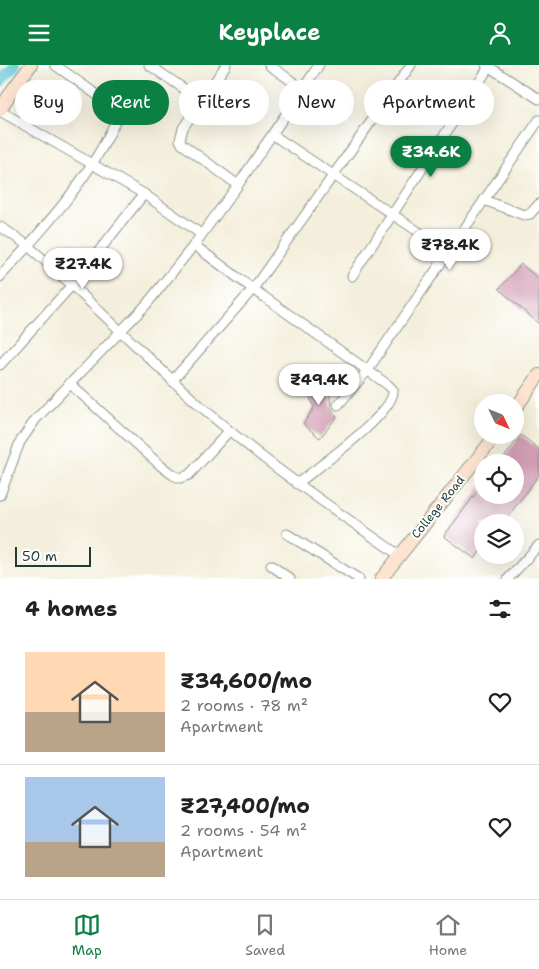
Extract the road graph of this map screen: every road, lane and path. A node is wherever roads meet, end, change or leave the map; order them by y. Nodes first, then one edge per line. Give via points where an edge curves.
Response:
1 (31, 65) edge
2 (55, 65) edge
3 (149, 65) edge
4 (226, 65) edge
5 (270, 65) edge
6 (319, 65) edge
7 (411, 65) edge
8 (487, 66) edge
9 (216, 80) edge
10 (291, 80) edge
11 (309, 80) edge
12 (179, 85) edge
13 (539, 99) edge
14 (0, 110) edge
15 (539, 120) edge
16 (185, 125) edge
17 (280, 125) edge
18 (273, 135) junction
19 (92, 164) junction
20 (333, 174) junction
21 (238, 185) junction
22 (144, 194) junction
23 (484, 199) junction
24 (539, 205) edge
25 (393, 214) junction
26 (0, 227) edge
27 (201, 234) junction
28 (28, 245) junction
29 (194, 245) junction
30 (449, 252) junction
31 (352, 276) dead end
32 (0, 277) edge
33 (72, 285) junction
34 (253, 289) junction
35 (121, 330) junction
36 (0, 365) edge
37 (367, 371) junction
38 (539, 375) edge
39 (172, 381) junction
40 (69, 383) junction
41 (524, 396) edge
42 (338, 405) dead end
43 (229, 431) junction
44 (489, 444) edge
45 (297, 484) junction
46 (0, 495) edge
47 (287, 534) dead end
48 (539, 545) edge
49 (399, 555) junction
50 (271, 565) dead end
51 (290, 579) edge
52 (359, 579) edge
53 (381, 579) edge
54 (508, 579) edge

1 - 14 main road
2 - 19 street via 107,102 116,114
3 - 12 street
4 - 9 street
5 - 10 street
6 - 11 street
7 - 20 street
8 - 13 street
8 - 25 street
14 - 19 street
15 - 23 street
16 - 21 street via 180,140 182,144
17 - 18 street
18 - 20 street
18 - 21 street
19 - 22 street
19 - 28 street
20 - 25 street
20 - 34 street
21 - 27 street
22 - 27 street
22 - 33 street
23 - 24 street via 524,215
23 - 30 street
25 - 30 street
25 - 31 street
26 - 28 street
27 - 29 street
28 - 32 street
28 - 33 street
29 - 34 street
29 - 35 street via 146,305
30 - 37 street
33 - 35 street
33 - 36 street
34 - 37 street
34 - 39 street
35 - 39 street
35 - 40 street
37 - 42 street
37 - 45 street via 393,390 394,395 385,410 369,427
38 - 41 main road
39 - 43 street
40 - 43 street via 162,466 180,478 189,475
40 - 46 street via 36,419 20,443
43 - 45 street
44 - 49 main road, College Road
45 - 49 street
47 - 52 street
48 - 54 street
49 - 53 main road, College Road
50 - 51 street

